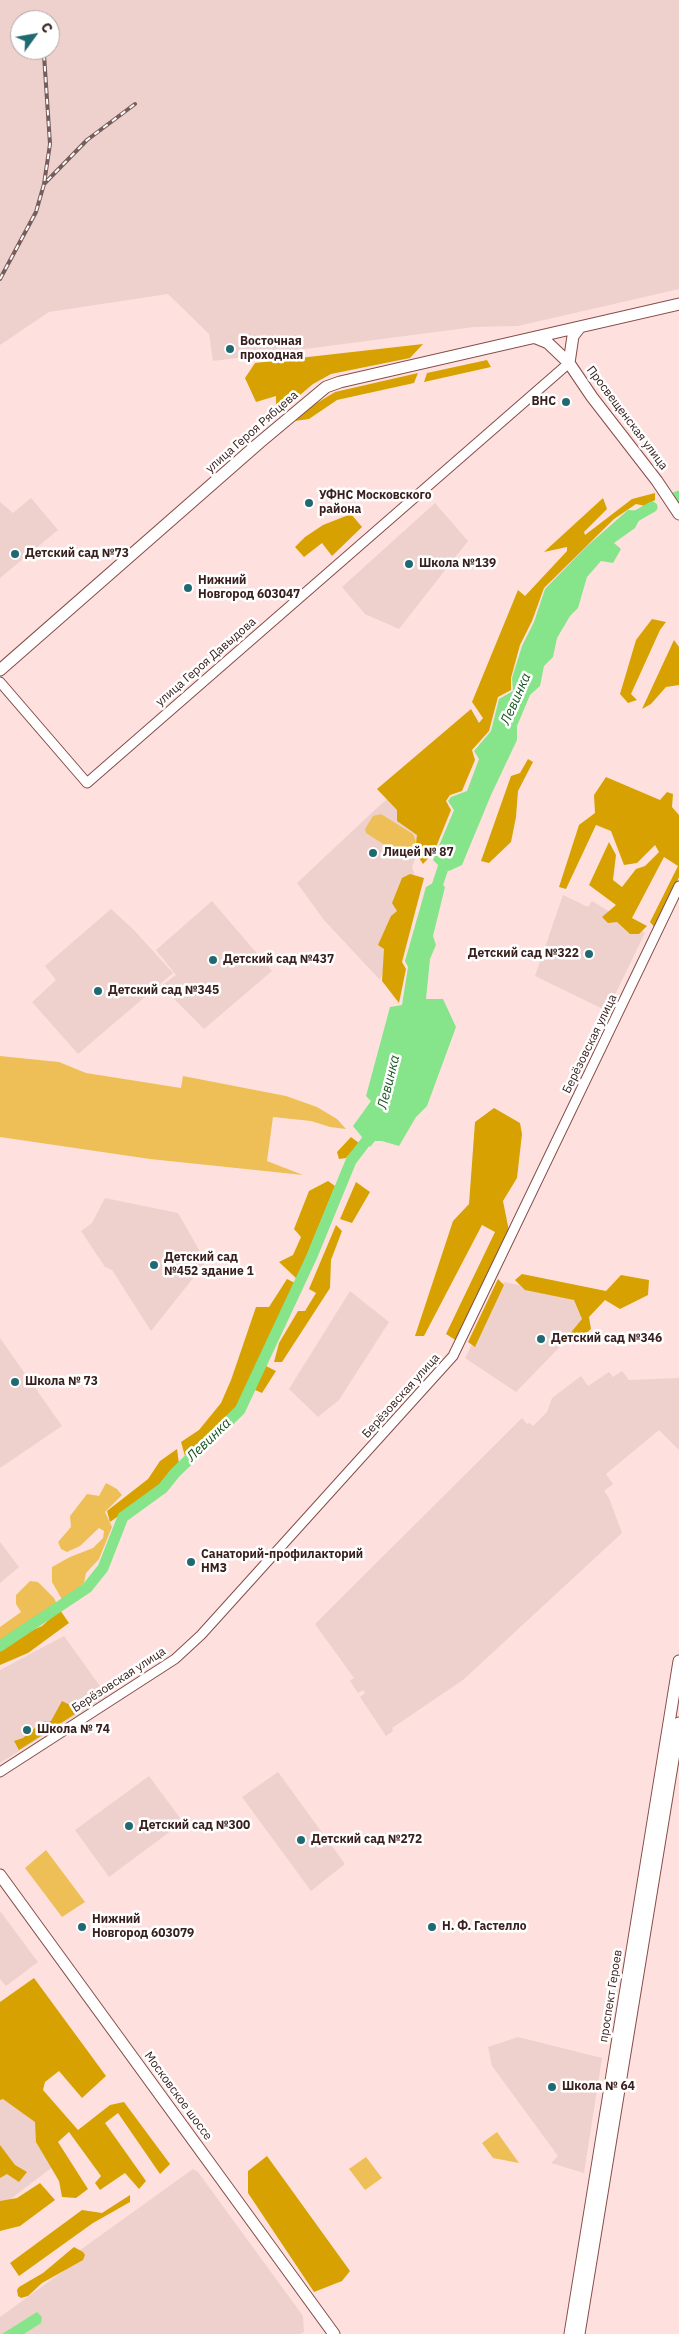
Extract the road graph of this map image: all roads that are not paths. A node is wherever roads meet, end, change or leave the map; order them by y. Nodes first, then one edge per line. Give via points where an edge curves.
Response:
1 (679, 304) edge
2 (580, 327) junction
3 (536, 338) junction
4 (569, 363) junction
5 (679, 514) edge
6 (0, 670) edge
7 (0, 682) edge
8 (679, 886) edge
9 (679, 1661) edge
10 (679, 1723) edge
11 (0, 1772) edge
12 (0, 1875) edge
13 (0, 1888) edge
14 (325, 2334) edge
15 (334, 2334) edge
16 (570, 2334) edge
17 (579, 2334) edge

1 - 2 main road, улица Героя Рябцева
2 - 3 main road, улица Героя Рябцева
2 - 4 main road via 573,336
3 - 4 main road, Просвещенская улица via 548,343
3 - 6 main road, улица Героя Рябцева via 326,387
4 - 5 main road, Просвещенская улица
4 - 7 street, улица Героя Давыдова via 86,783
8 - 11 street, Берёзовская улица via 453,1356 201,1635 175,1659
9 - 16 main road, проспект Героев
10 - 17 main road, проспект Героев
12 - 15 main road, Московское шоссе
13 - 14 main road, Московское шоссе

